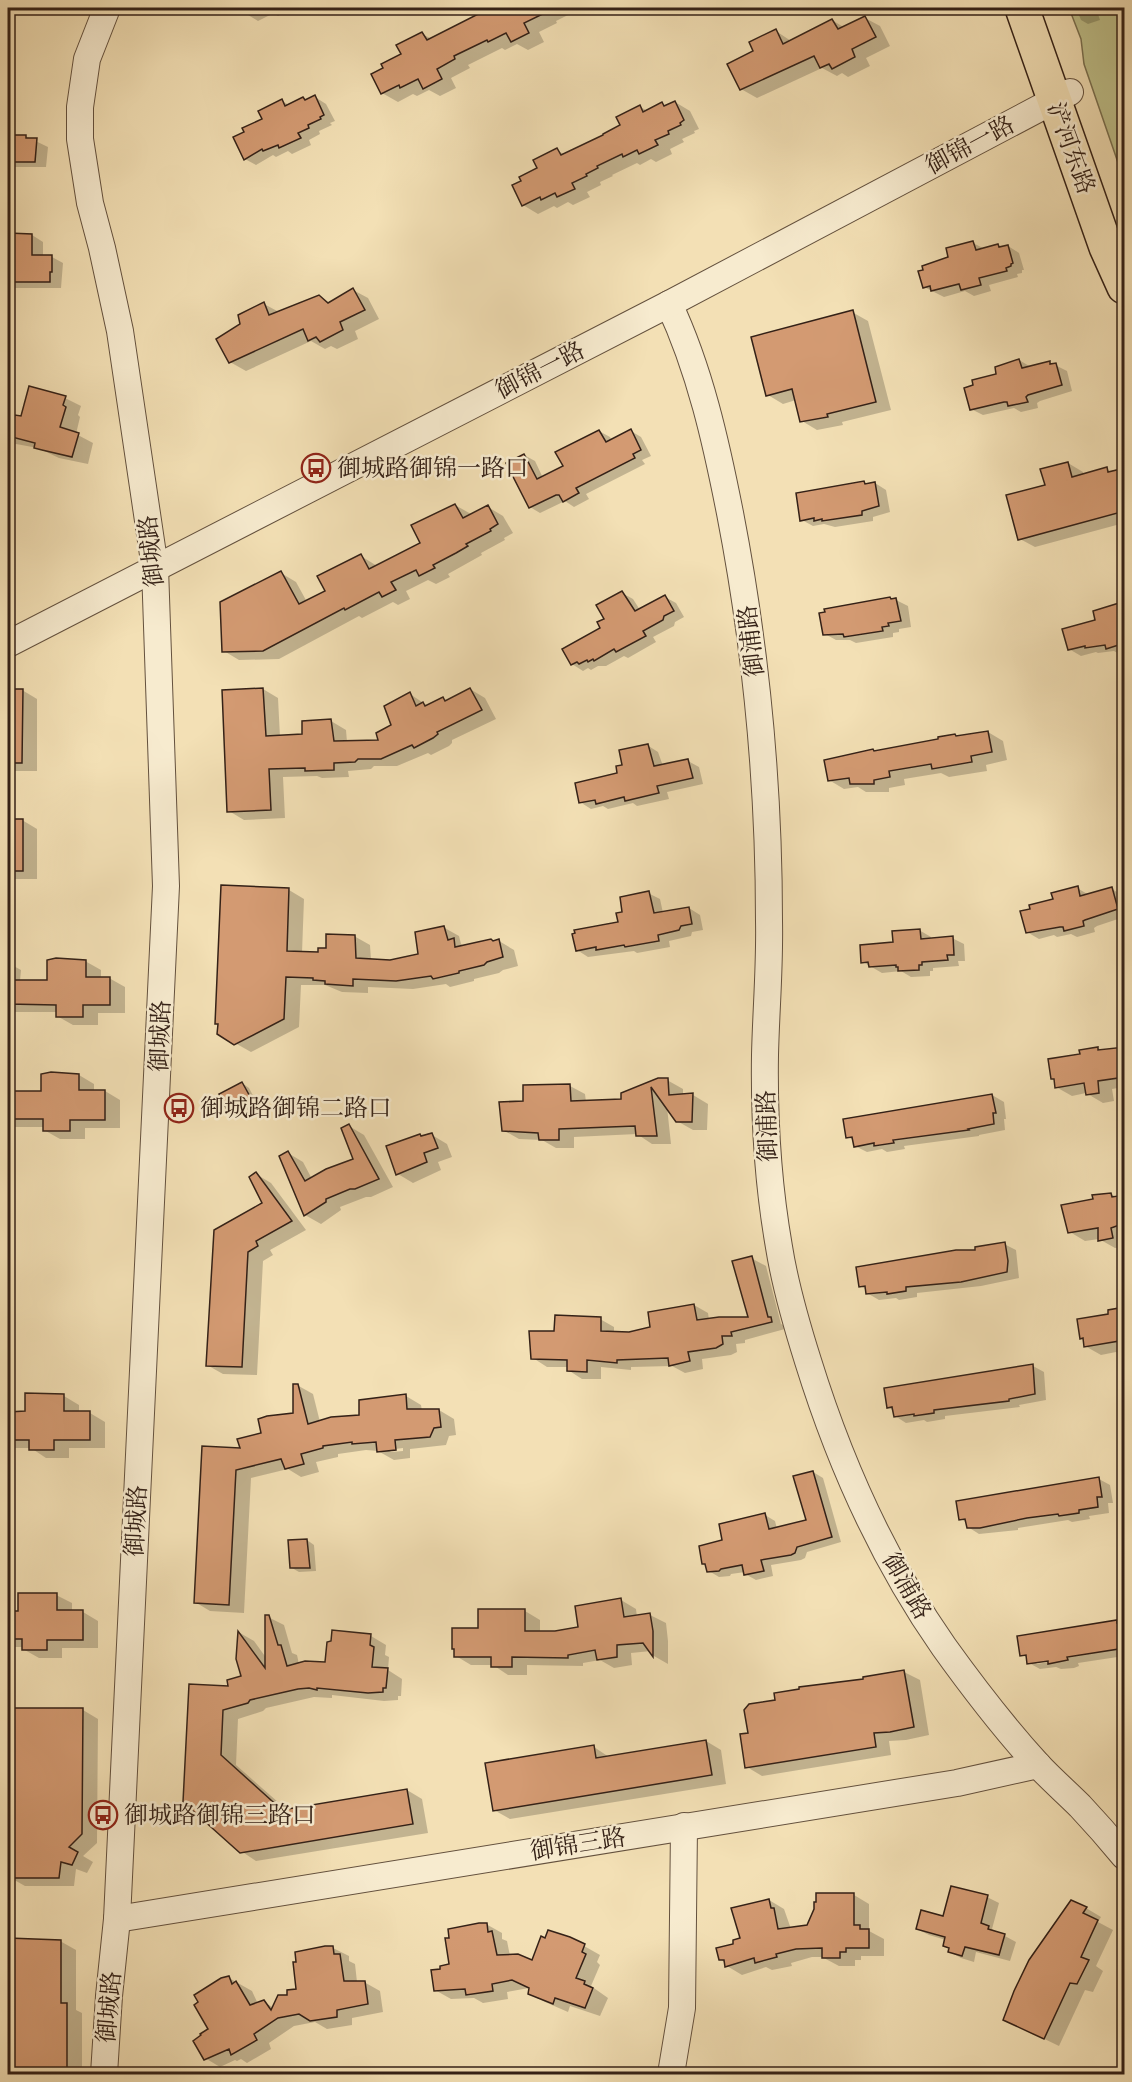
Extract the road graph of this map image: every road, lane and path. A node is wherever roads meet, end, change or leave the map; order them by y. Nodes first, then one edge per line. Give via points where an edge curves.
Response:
1 (107, 8) edge
2 (1022, 8) edge
3 (1042, 8) edge
4 (1062, 96) junction
5 (1125, 247) edge
6 (1125, 287) edge
7 (669, 304) junction
8 (155, 568) junction
9 (8, 644) edge
10 (1038, 1765) junction
11 (684, 1826) junction
12 (1125, 1856) edge
13 (117, 1919) junction
14 (104, 2074) edge
15 (671, 2074) edge

1 - 8 street, 御城路 via 87,59 80,139 90,203 120,331
2 - 4 main road, 浐河东路
3 - 4 main road, 浐河东路
4 - 5 main road, 浐河东路
4 - 6 main road, 浐河东路 via 1106,247
4 - 7 street, 御锦一路
7 - 8 street, 御锦一路
7 - 10 street, 御浦路 via 682,331 709,418 744,584 768,834 770,927 765,1060 769,1171 780,1252 795,1319 824,1413 880,1539 945,1648
8 - 9 street, 御锦一路
8 - 13 street, 御城路 via 166,886
10 - 11 street, 御锦三路 via 957,1784
10 - 12 street, 御浦路
11 - 13 street, 御锦三路
11 - 15 street via 682,2008
13 - 14 street, 御城路

